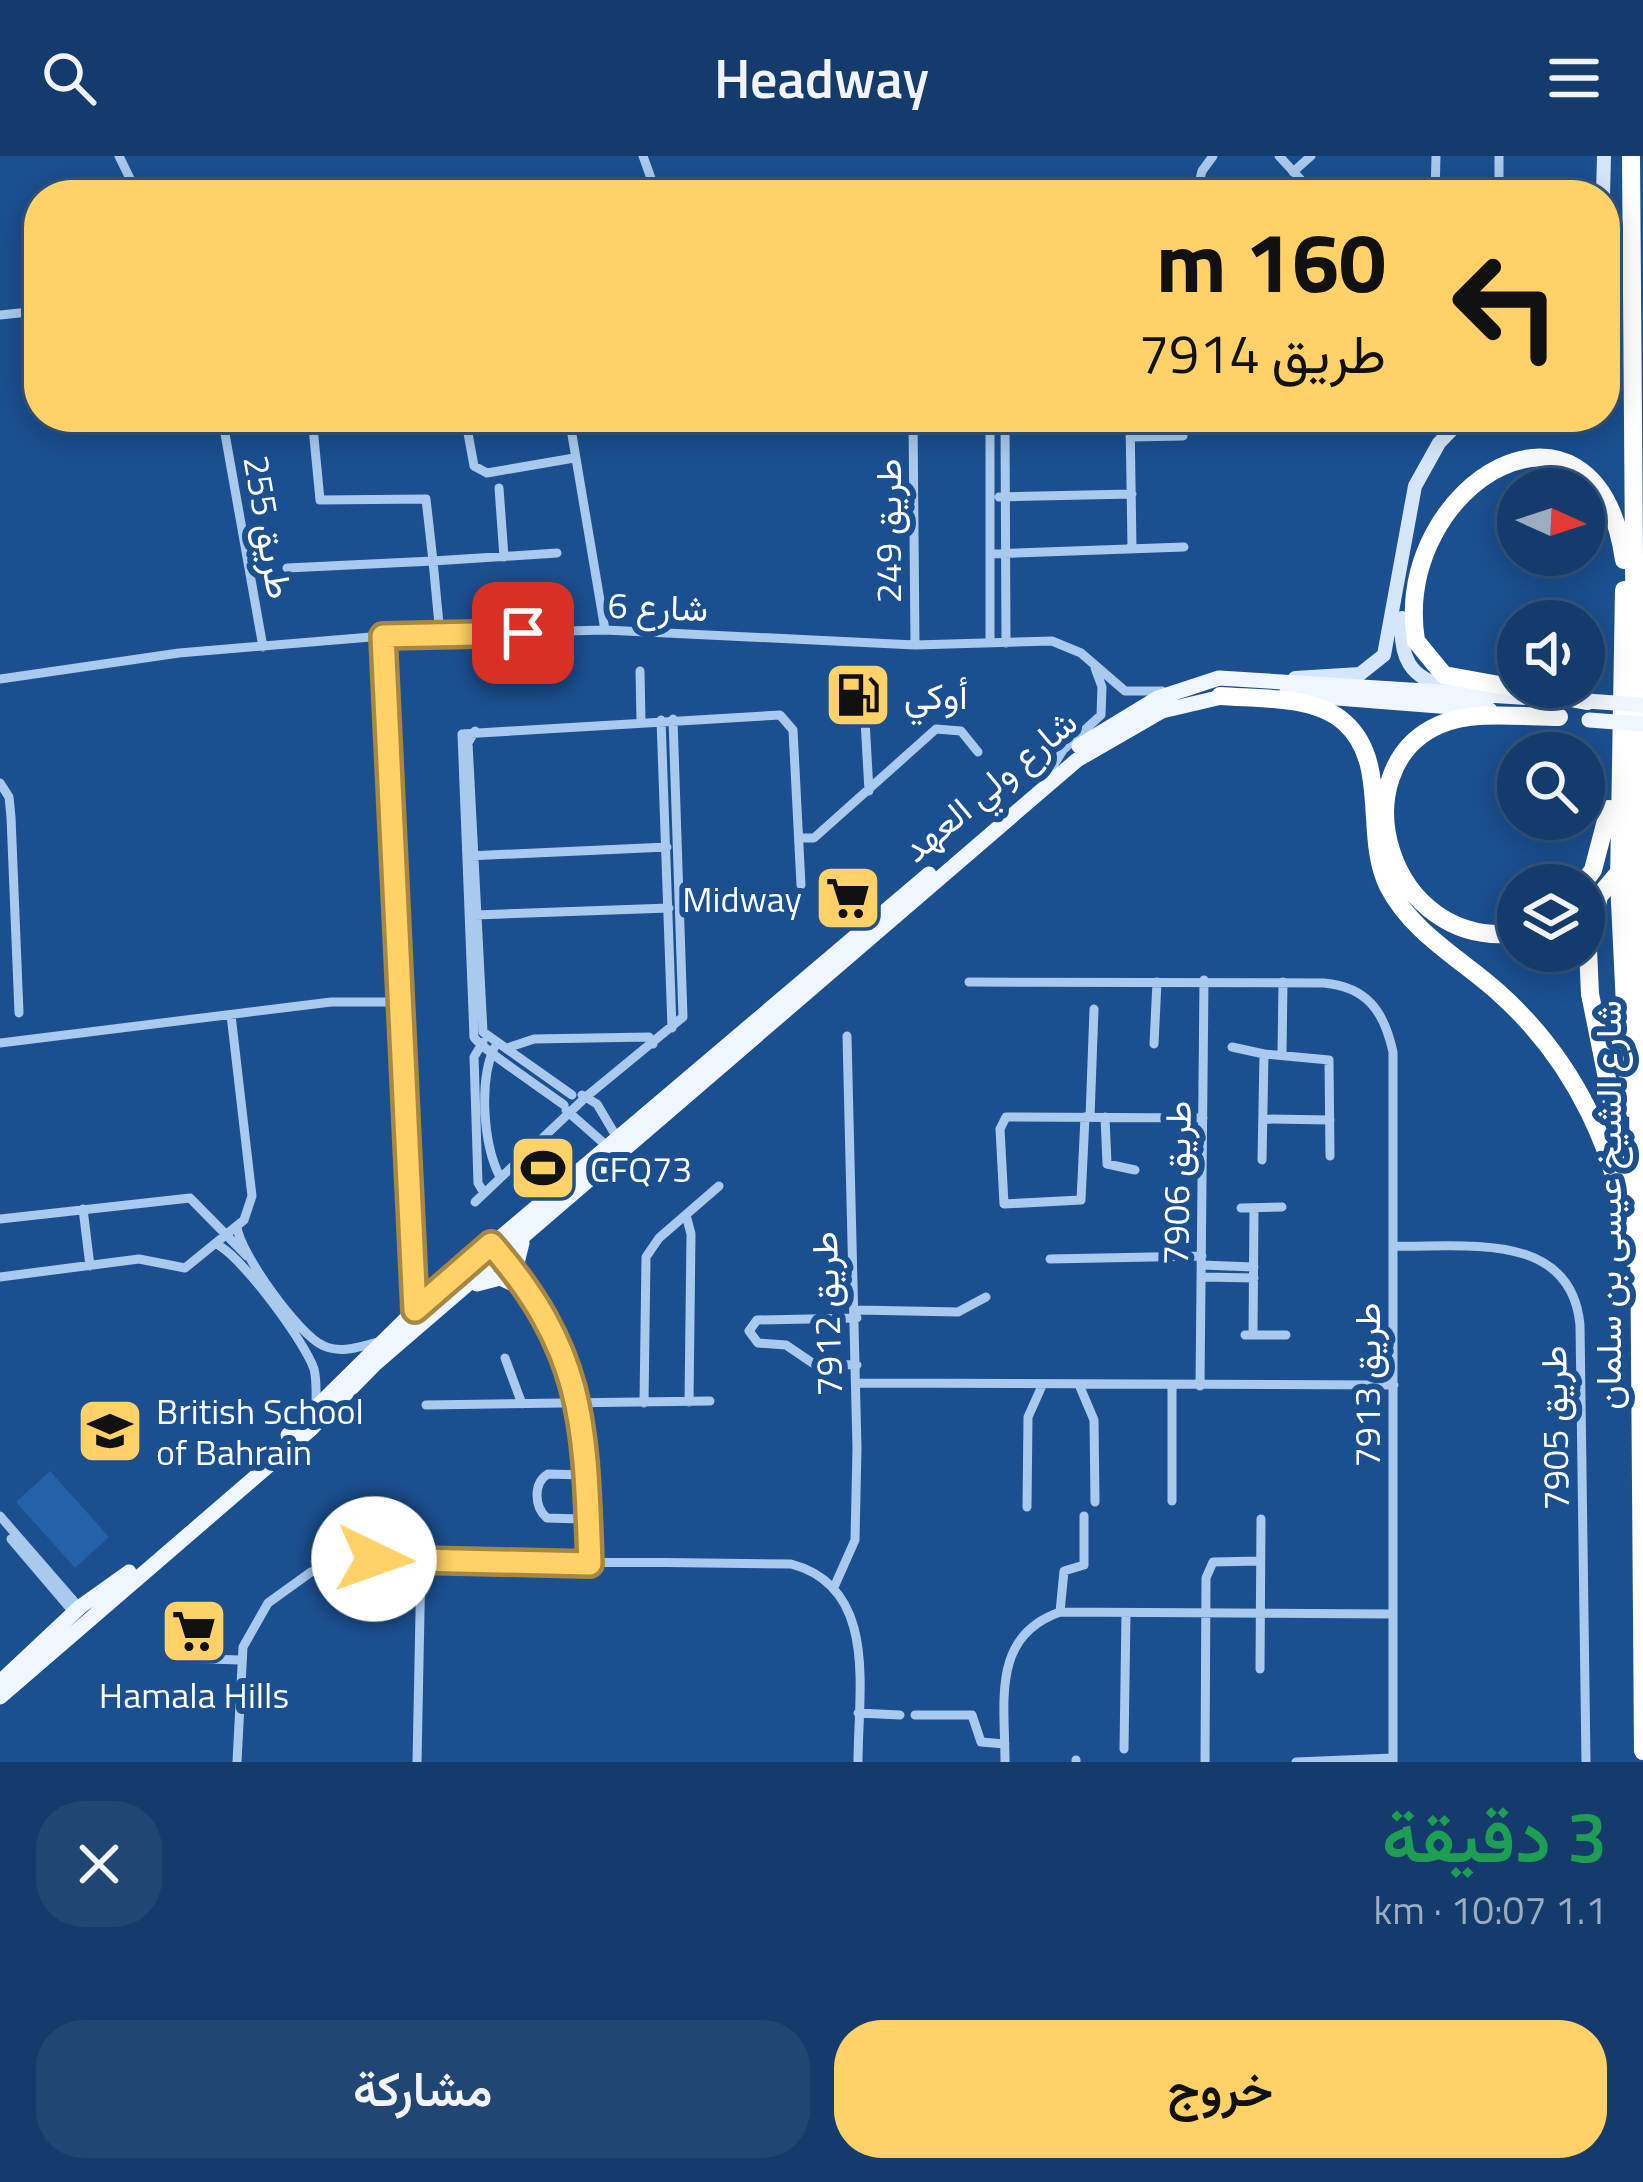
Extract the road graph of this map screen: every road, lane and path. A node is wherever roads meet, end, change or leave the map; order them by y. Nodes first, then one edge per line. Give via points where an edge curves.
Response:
1 (1279, 156) edge
2 (1311, 156) edge
3 (1628, 156) edge
4 (1293, 172) junction
5 (1301, 180) edge
6 (1635, 316) junction
7 (225, 432) edge
8 (315, 432) edge
9 (468, 432) edge
10 (571, 432) edge
11 (913, 432) edge
12 (990, 432) edge
13 (1005, 432) edge
14 (1130, 432) edge
15 (1452, 432) edge
16 (1183, 436) dead end
17 (1130, 437) junction
18 (574, 458) junction
19 (499, 488) dead end
20 (1132, 494) junction
21 (991, 497) junction
22 (1005, 497) junction
23 (1406, 523) junction
24 (1184, 547) dead end
25 (1132, 548) junction
26 (1006, 553) junction
27 (557, 554) dead end
28 (991, 554) junction
29 (504, 556) junction
30 (1624, 560) junction
31 (433, 561) junction
32 (287, 568) dead end
33 (605, 630) junction
34 (440, 635) junction
35 (383, 636) junction
36 (990, 643) junction
37 (1006, 643) junction
38 (1624, 643) junction
39 (915, 645) junction
40 (263, 647) junction
41 (1093, 663) junction
42 (640, 671) dead end
43 (0, 679) edge
44 (1288, 679) junction
45 (1190, 685) junction
46 (1476, 695) junction
47 (1220, 696) junction
48 (1643, 705) edge
49 (1587, 710) junction
50 (1558, 717) junction
51 (865, 719) dead end
52 (667, 720) junction
53 (641, 721) junction
54 (1643, 724) edge
55 (978, 752) dead end
56 (1052, 768) junction
57 (0, 784) edge
58 (869, 790) junction
59 (5, 817) edge
60 (799, 838) junction
61 (1643, 844) edge
62 (672, 847) junction
63 (468, 856) junction
64 (1591, 864) edge
65 (802, 885) dead end
66 (675, 907) junction
67 (471, 916) junction
68 (1497, 933) edge
69 (1204, 980) junction
70 (17, 982) junction
71 (969, 982) dead end
72 (1157, 982) junction
73 (1283, 982) junction
74 (0, 984) edge
75 (398, 1002) junction
76 (1094, 1009) dead end
77 (19, 1013) dead end
78 (231, 1015) junction
79 (848, 1036) dead end
80 (0, 1043) edge
81 (653, 1044) junction
82 (1154, 1044) dead end
83 (489, 1045) junction
84 (510, 1047) junction
85 (1232, 1047) dead end
86 (1264, 1054) junction
87 (1282, 1054) junction
88 (572, 1095) junction
89 (587, 1096) junction
90 (567, 1109) junction
91 (1088, 1117) junction
92 (1105, 1117) junction
93 (1204, 1118) junction
94 (1263, 1119) junction
95 (1330, 1120) junction
96 (611, 1141) junction
97 (1330, 1156) dead end
98 (1262, 1160) dead end
99 (1135, 1170) dead end
100 (500, 1177) junction
101 (719, 1186) dead end
102 (1282, 1207) dead end
103 (559, 1208) junction
104 (1241, 1208) dead end
105 (1254, 1208) junction
106 (83, 1209) junction
107 (686, 1215) junction
108 (0, 1219) edge
109 (237, 1226) junction
110 (227, 1235) junction
111 (1640, 1237) edge
112 (523, 1240) junction
113 (216, 1244) junction
114 (1393, 1246) junction
115 (493, 1254) junction
116 (247, 1256) junction
117 (1050, 1259) dead end
118 (90, 1266) junction
119 (1202, 1266) junction
120 (1640, 1267) edge
121 (1254, 1272) junction
122 (0, 1277) edge
123 (519, 1284) junction
124 (468, 1287) junction
125 (986, 1298) dead end
126 (415, 1310) junction
127 (857, 1314) junction
128 (1286, 1335) dead end
129 (303, 1338) junction
130 (379, 1342) junction
131 (505, 1358) dead end
132 (1640, 1364) junction
133 (857, 1365) junction
134 (857, 1383) junction
135 (1394, 1385) junction
136 (1199, 1386) junction
137 (1172, 1387) junction
138 (1041, 1388) junction
139 (1080, 1388) junction
140 (710, 1401) dead end
141 (689, 1402) junction
142 (644, 1403) junction
143 (426, 1405) dead end
144 (522, 1405) junction
145 (581, 1406) junction
146 (316, 1408) junction
147 (260, 1466) junction
148 (585, 1474) junction
149 (585, 1495) junction
150 (1172, 1501) dead end
151 (1096, 1502) dead end
152 (1027, 1507) dead end
153 (0, 1516) edge
154 (1084, 1516) dead end
155 (1261, 1519) dead end
156 (581, 1520) junction
157 (0, 1526) edge
158 (1261, 1561) junction
159 (421, 1562) junction
160 (584, 1564) junction
161 (836, 1586) junction
162 (54, 1590) junction
163 (1060, 1612) junction
164 (1126, 1613) junction
165 (1205, 1614) junction
166 (1260, 1614) junction
167 (1393, 1614) junction
168 (81, 1615) junction
169 (53, 1633) junction
170 (174, 1658) dead end
171 (240, 1660) junction
172 (1260, 1669) dead end
173 (0, 1682) edge
174 (0, 1697) edge
175 (858, 1713) junction
176 (900, 1715) dead end
177 (915, 1715) dead end
178 (1005, 1744) junction
179 (1124, 1749) dead end
180 (1643, 1751) edge
181 (1389, 1760) edge
182 (237, 1762) edge
183 (417, 1762) edge
184 (858, 1762) edge
185 (1005, 1762) edge
186 (1205, 1762) edge
187 (1296, 1762) edge
188 (1586, 1762) edge

1 - 4 street
2 - 4 street
3 - 6 highway, شارع الشيخ عيسى بن سلمان
4 - 5 street
6 - 30 highway via 1624,380
6 - 111 highway, شارع الشيخ عيسى بن سلمان
7 - 40 street, طريق 255
8 - 31 street via 320,500 426,499
9 - 18 street via 474,466 487,473
10 - 18 street
11 - 39 street, طريق 249
12 - 21 street
13 - 22 street
14 - 17 street
15 - 23 street via 1426,463
16 - 17 street
17 - 20 street
18 - 33 street
19 - 29 street
20 - 22 street
20 - 25 street
21 - 22 street
21 - 28 street
22 - 26 street
23 - 44 street via 1384,656 1360,674
23 - 46 street via 1403,655 1423,680
24 - 25 street
25 - 26 street
26 - 28 street
26 - 37 street
27 - 29 street
28 - 36 street
29 - 31 street
30 - 38 highway
30 - 49 highway via 1617,513 1602,485 1546,459 1506,465 1471,484 1432,530 1420,565 1416,641 1444,675
31 - 32 street
31 - 34 street
33 - 34 street, شارع 6
33 - 39 street, شارع 6
34 - 35 street, شارع 6
35 - 40 street, شارع 6
35 - 75 street
36 - 37 street, شارع 6
36 - 39 street, شارع 6
37 - 41 street, شارع 6 via 1068,645
38 - 64 highway via 1608,826
38 - 111 highway via 1620,905
40 - 43 street, شارع 6
41 - 45 street, شارع 6 via 1125,691
41 - 56 street via 1101,715
42 - 53 street
44 - 45 main road, شارع ولي العهد
44 - 46 main road, شارع ولي العهد
45 - 56 main road, شارع ولي العهد via 1109,725
46 - 49 main road, شارع ولي العهد
47 - 50 main road, شارع ولي العهد via 1385,700
47 - 103 main road, شارع ولي العهد via 1144,718 1077,760
47 - 132 highway via 1306,705 1358,737 1370,765 1377,858 1388,886 1430,939 1534,1028 1593,1121 1628,1234
48 - 49 main road, شارع ولي العهد, bridge
49 - 50 main road, شارع ولي العهد
49 - 54 main road, شارع ولي العهد, bridge
50 - 68 highway via 1455,718 1413,740 1399,759 1390,846 1399,877 1414,898 1463,932
51 - 58 street
52 - 53 street
52 - 60 street via 786,718 794,730
52 - 62 street
53 - 63 street via 476,730 468,743
55 - 58 street via 961,731 943,726
56 - 96 main road, شارع ولي العهد
57 - 59 street via 9,796
58 - 60 street via 814,838
59 - 70 street
60 - 65 street
61 - 120 highway, bridge via 1599,896 1588,949
62 - 63 street
62 - 66 street
63 - 67 street
66 - 67 street
66 - 81 street via 672,1028
67 - 83 street
69 - 72 street
69 - 73 street
69 - 93 street, طريق 7906
70 - 74 street
70 - 77 street
71 - 72 street
72 - 82 street
73 - 87 street
73 - 114 street, طريق 7913 via 1348,985 1379,1010 1393,1052
75 - 78 street
75 - 126 street
76 - 91 street
78 - 80 street
78 - 109 street via 252,1202
79 - 127 street, طريق 7912
81 - 84 street via 649,1037 540,1039
81 - 89 street
83 - 84 street
83 - 90 street
83 - 100 street via 490,1151
83 - 100 street via 474,1057 479,1197
84 - 88 street
85 - 86 street
86 - 87 street
86 - 94 street
87 - 95 street via 1327,1058
88 - 89 street
88 - 90 street
89 - 90 street
89 - 96 street
90 - 96 street
90 - 100 street
91 - 91 street via 1003,1119 1004,1204 1081,1200
91 - 92 street
92 - 93 street
92 - 99 street via 1107,1163
93 - 119 street, طريق 7906
94 - 95 street
94 - 98 street
95 - 97 street
96 - 103 main road via 614,1149
96 - 115 main road, شارع ولي العهد
101 - 107 street
102 - 105 street
103 - 112 main road, شارع ولي العهد
104 - 105 street
105 - 121 street
106 - 108 street
106 - 110 street via 190,1198
106 - 118 street
107 - 141 street
107 - 142 street via 646,1257
109 - 110 street
109 - 116 street
110 - 113 street
110 - 116 street
111 - 120 highway, شارع الشيخ عيسى بن سلمان
112 - 115 main road, شارع ولي العهد
112 - 123 main road
113 - 118 street via 179,1270 146,1259
113 - 129 street
114 - 135 street, طريق 7913
114 - 188 street, طريق 7905 via 1519,1250 1558,1270 1574,1295
115 - 123 street
115 - 124 main road, شارع ولي العهد
115 - 126 main road, شارع ولي العهد
116 - 129 street
117 - 119 street
118 - 122 street
119 - 121 street
119 - 136 street, طريق 7906
120 - 132 highway, شارع الشيخ عيسى بن سلمان
121 - 128 street via 1249,1335
123 - 124 main road via 492,1278
123 - 145 street via 569,1363
124 - 147 main road, شارع ولي العهد
125 - 127 street via 958,1312
126 - 130 main road, شارع ولي العهد
127 - 133 street, طريق 7912
127 - 133 street via 764,1319 749,1331 755,1342 792,1348 811,1363
129 - 130 street via 330,1349
129 - 146 street
130 - 146 main road, شارع ولي العهد
131 - 144 street
132 - 180 highway, شارع الشيخ عيسى بن سلمان
133 - 134 street, طريق 7912
134 - 138 street
134 - 161 street, طريق 7912 via 855,1540
135 - 136 street
135 - 167 street, طريق 7913
136 - 137 street
137 - 139 street
137 - 150 street
138 - 139 street
138 - 152 street via 1028,1417
139 - 151 street via 1094,1420
140 - 141 street
141 - 142 street
142 - 145 street
143 - 144 street
144 - 145 street
145 - 148 street
146 - 147 main road, شارع ولي العهد
147 - 168 main road, شارع ولي العهد
148 - 149 street
148 - 156 street via 548,1474 538,1486 547,1518
149 - 156 street
149 - 160 street
153 - 168 street
154 - 163 street via 1084,1565 1064,1570
155 - 158 street
156 - 160 street
157 - 162 street
158 - 165 street via 1213,1562
158 - 166 street
159 - 160 street
159 - 171 street via 374,1559 298,1577 252,1625
159 - 183 street
160 - 161 street via 791,1564
161 - 175 street via 855,1620
162 - 168 street
162 - 169 street
163 - 164 street
163 - 178 street via 1040,1619 1012,1648
164 - 165 street
164 - 179 street
165 - 166 street
165 - 186 street
166 - 167 street
166 - 172 street
167 - 181 street, طريق 7913
168 - 169 main road, شارع ولي العهد
168 - 174 main road, شارع ولي العهد
169 - 173 main road, شارع ولي العهد
170 - 171 street
171 - 182 street
175 - 176 street
175 - 184 street
177 - 178 street via 971,1715 981,1742
178 - 185 street
181 - 187 street

